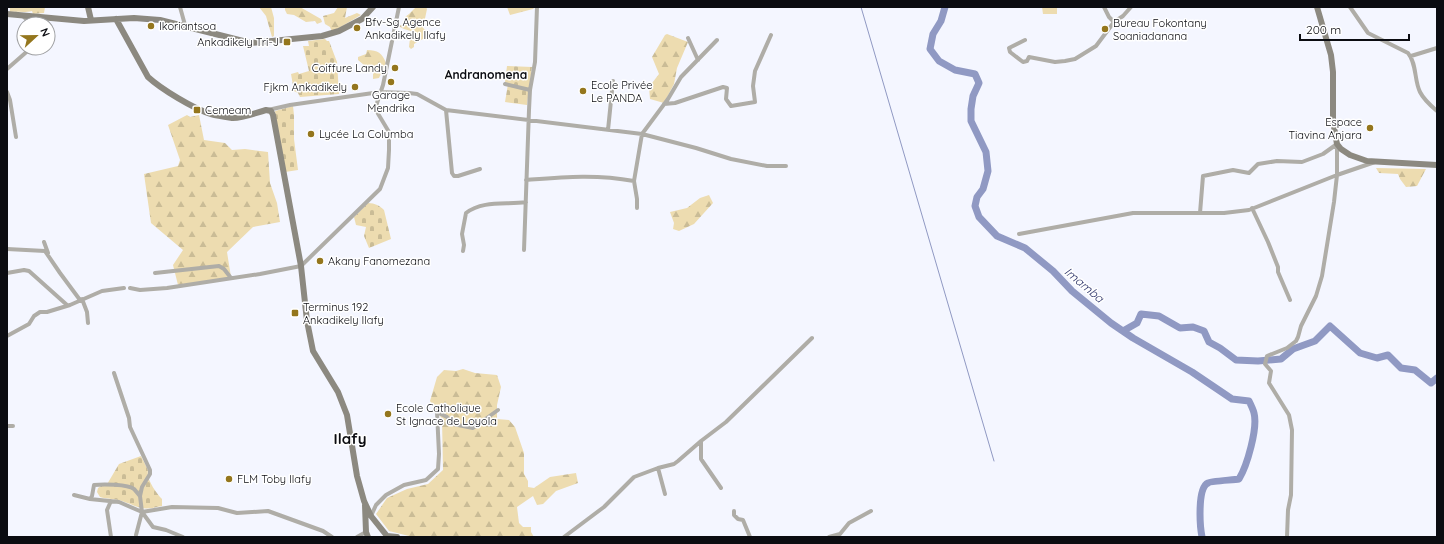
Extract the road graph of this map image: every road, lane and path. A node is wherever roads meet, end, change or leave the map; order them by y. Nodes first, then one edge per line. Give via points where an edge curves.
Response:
1 (88, 7) edge
2 (180, 7) edge
3 (373, 7) edge
4 (399, 7) edge
5 (537, 7) edge
6 (1104, 7) edge
7 (1131, 7) edge
8 (1317, 7) edge
9 (1350, 7) edge
10 (7, 14) edge
11 (22, 16) edge
12 (56, 19) edge
13 (116, 19) junction
14 (91, 20) junction
15 (1114, 22) junction
16 (185, 25) junction
17 (771, 35) dead end
18 (688, 38) dead end
19 (717, 40) dead end
20 (1025, 40) dead end
21 (1437, 48) edge
22 (22, 56) edge
23 (1410, 56) junction
24 (698, 60) junction
25 (7, 69) edge
26 (612, 81) dead end
27 (505, 84) dead end
28 (530, 90) junction
29 (7, 92) edge
30 (380, 92) junction
31 (664, 104) junction
32 (266, 110) junction
33 (446, 110) junction
34 (1437, 111) edge
35 (529, 120) junction
36 (608, 130) junction
37 (642, 134) junction
38 (16, 137) dead end
39 (1337, 144) junction
40 (1375, 162) junction
41 (1437, 165) edge
42 (786, 166) dead end
43 (480, 169) dead end
44 (1337, 175) junction
45 (526, 180) junction
46 (634, 181) junction
47 (526, 202) junction
48 (637, 208) dead end
49 (1252, 208) junction
50 (1200, 213) junction
51 (1019, 234) dead end
52 (44, 242) dead end
53 (7, 250) edge
54 (524, 250) dead end
55 (463, 251) dead end
56 (48, 253) junction
57 (301, 266) junction
58 (7, 273) edge
59 (155, 273) dead end
60 (231, 278) junction
61 (124, 288) dead end
62 (130, 288) dead end
63 (81, 300) junction
64 (1290, 300) dead end
65 (67, 305) junction
66 (88, 323) dead end
67 (7, 336) edge
68 (812, 338) dead end
69 (114, 373) dead end
70 (498, 410) dead end
71 (7, 426) edge
72 (13, 426) dead end
73 (701, 441) junction
74 (658, 468) junction
75 (721, 488) dead end
76 (665, 494) dead end
77 (74, 495) dead end
78 (140, 496) junction
79 (90, 499) junction
80 (111, 501) junction
81 (364, 501) junction
82 (734, 511) dead end
83 (871, 511) dead end
84 (142, 512) junction
85 (371, 516) junction
86 (367, 535) edge
87 (136, 536) edge
88 (111, 537) edge
89 (183, 537) edge
90 (332, 537) edge
91 (357, 537) edge
92 (397, 537) edge
93 (564, 537) edge
94 (750, 537) edge
95 (829, 537) edge
96 (1287, 537) edge

1 - 14 street
2 - 16 street
3 - 16 street via 362,19 339,31 322,36 251,43
4 - 30 street
5 - 28 street via 535,62
6 - 15 street
7 - 15 street
8 - 39 street via 1331,55 1333,122
9 - 23 street via 1368,33
10 - 11 street
12 - 14 street
13 - 14 street
13 - 16 street via 160,20
13 - 32 street via 148,77 154,83 211,114 234,118
15 - 20 street via 1092,49 1075,59 1056,62 1029,57 1023,62 1010,52 1009,48
17 - 31 street via 755,71 755,102 731,106 726,99 727,88 723,87
18 - 24 street
19 - 24 street
21 - 23 street
22 - 25 street
23 - 34 street via 1413,59 1420,91
24 - 31 street via 681,77
26 - 36 street
27 - 28 street
28 - 35 street
29 - 38 street
30 - 32 street
30 - 33 street via 417,94
30 - 57 street via 377,112 389,132 390,150 388,168 380,189
31 - 37 street
32 - 57 street via 271,111 273,115
33 - 35 street
33 - 43 street via 454,176
35 - 36 street
35 - 45 street
36 - 37 street
37 - 42 street via 731,159 767,166
37 - 46 street
39 - 40 street via 1350,155
39 - 44 street
39 - 50 street via 1323,154 1302,162 1277,161 1258,164 1249,173 1233,170 1203,176
40 - 41 street
40 - 44 street
44 - 49 street
44 - 96 street via 1322,276 1316,296 1300,326 1296,341 1287,348 1267,356 1265,364 1271,371 1269,383 1291,422 1291,495
45 - 46 street via 597,176
45 - 47 street
46 - 48 street
47 - 54 street
47 - 55 street via 489,204 471,209 466,213 462,234
49 - 50 street via 1224,213
49 - 64 street
50 - 51 street via 1133,212
52 - 56 street
53 - 56 street via 44,250
56 - 63 street
57 - 60 street
57 - 81 street via 312,351 338,392 347,415 357,476
58 - 65 street via 29,271
59 - 60 street via 219,266
60 - 62 street via 167,288
61 - 63 street via 102,291
63 - 65 street
63 - 66 street via 87,312
65 - 67 street via 40,312 29,324
68 - 73 street via 728,420
69 - 78 street via 130,427 150,470
70 - 85 street via 473,428 453,424 437,412 438,469 426,480 404,485 386,495 376,505
71 - 72 street
73 - 74 street via 674,464
73 - 75 street via 701,459
74 - 76 street
74 - 93 street via 634,477 604,507
77 - 79 street
78 - 79 street via 133,488 100,484 94,485
78 - 84 street
79 - 80 street
80 - 84 street
80 - 88 street via 107,510
81 - 85 street
81 - 86 street
82 - 94 street via 738,519 743,520
83 - 95 street via 849,523 840,534
84 - 87 street
84 - 89 street via 153,527
84 - 90 street via 172,507 218,508 237,513 268,511 323,531
85 - 92 street via 387,536
86 - 91 street

